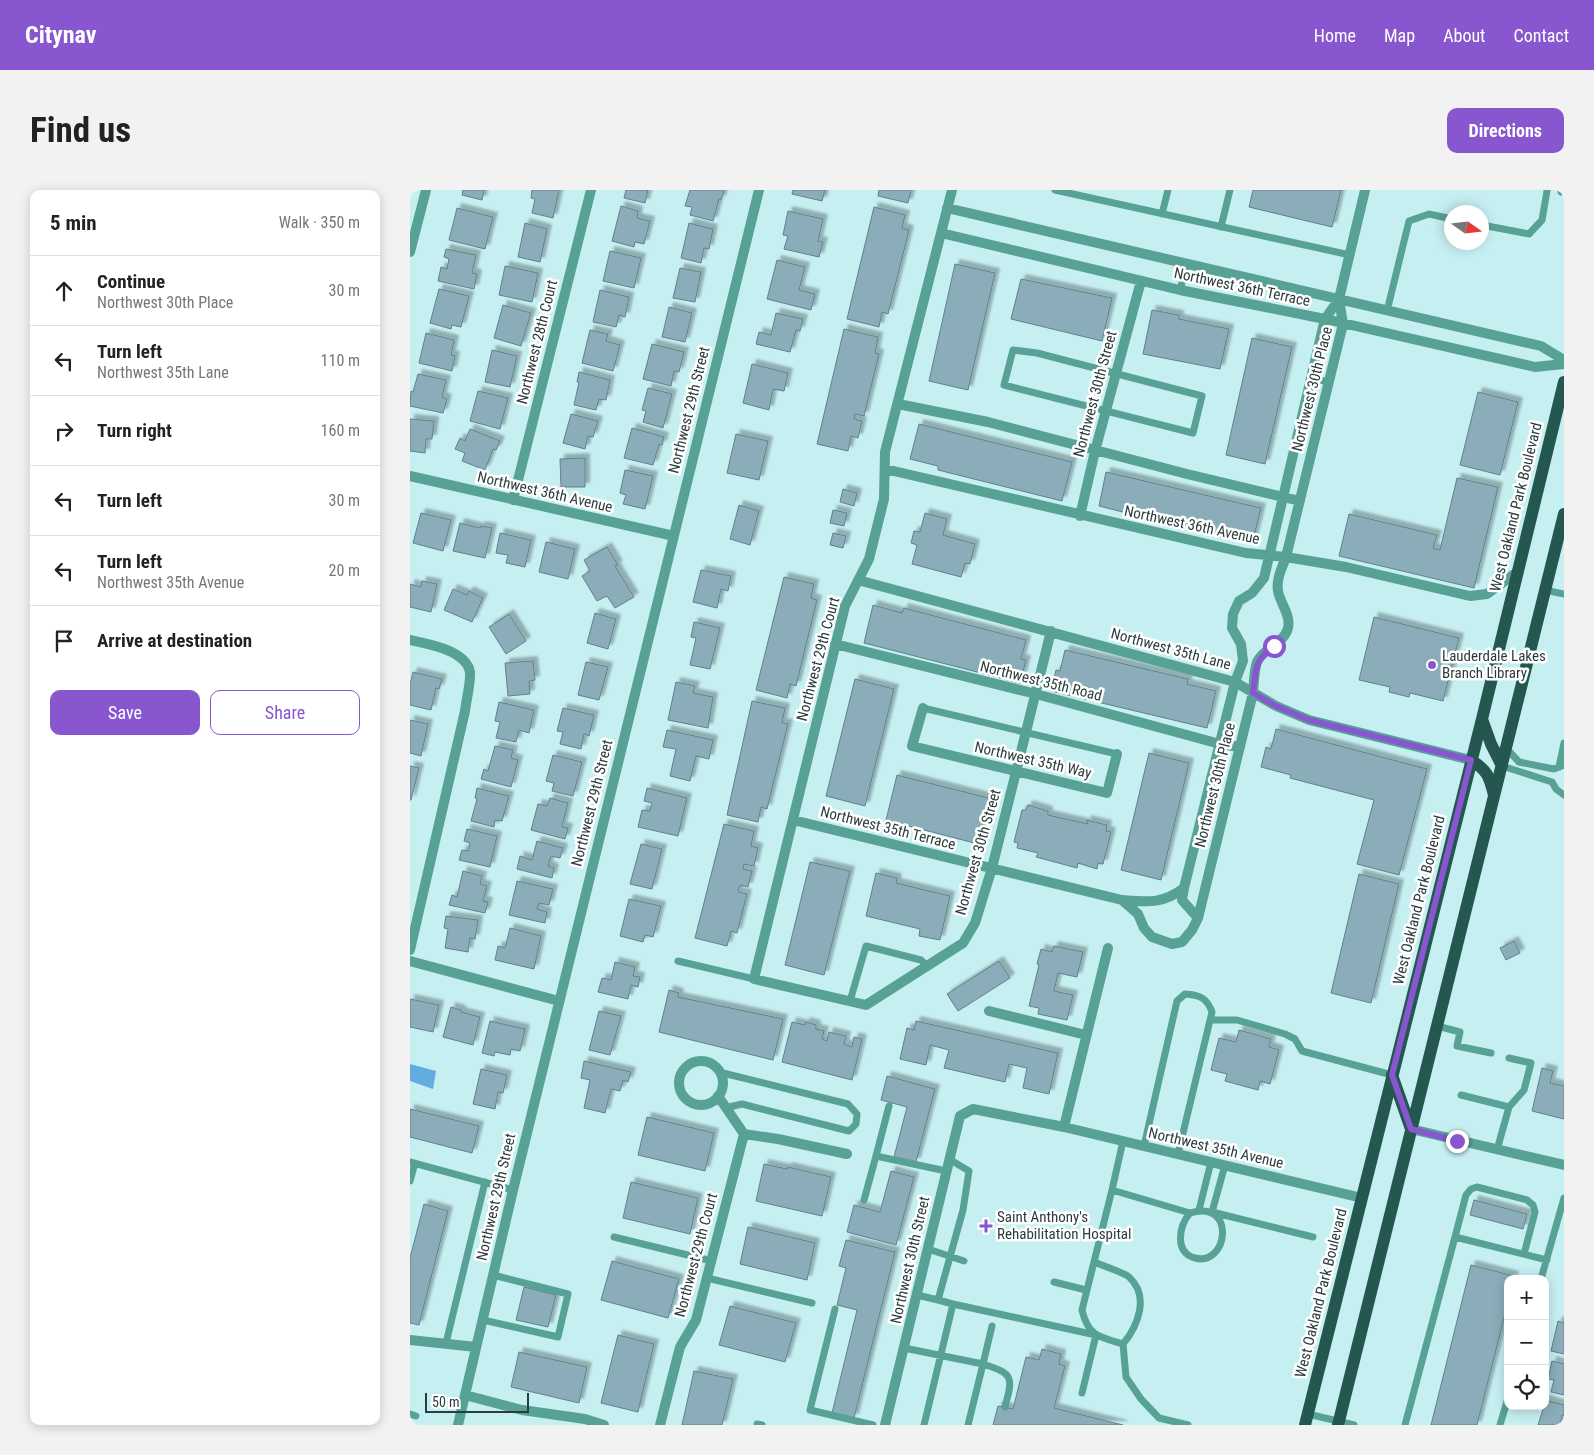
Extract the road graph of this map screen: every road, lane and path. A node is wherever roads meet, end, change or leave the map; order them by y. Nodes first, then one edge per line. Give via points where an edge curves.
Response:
1 (426, 190) edge
2 (590, 190) edge
3 (759, 190) edge
4 (952, 190) edge
5 (1055, 190) edge
6 (1168, 190) edge
7 (1230, 190) edge
8 (1365, 190) edge
9 (1547, 191) edge
10 (947, 208) junction
11 (1162, 214) junction
12 (1444, 217) edge
13 (1489, 226) edge
14 (1221, 227) junction
15 (941, 233) junction
16 (410, 252) edge
17 (1350, 255) junction
18 (1187, 264) junction
19 (1141, 281) junction
20 (1180, 290) junction
21 (1339, 299) junction
22 (1387, 311) junction
23 (1325, 319) junction
24 (1343, 324) junction
25 (1564, 362) edge
26 (1116, 375) junction
27 (1310, 378) junction
28 (1329, 382) junction
29 (1564, 382) edge
30 (898, 404) junction
31 (1107, 412) junction
32 (1095, 451) junction
33 (885, 469) junction
34 (1288, 471) junction
35 (1306, 475) junction
36 (410, 476) edge
37 (1282, 497) junction
38 (513, 500) junction
39 (1300, 501) junction
40 (1564, 514) edge
41 (1080, 516) junction
42 (674, 536) junction
43 (1269, 556) junction
44 (1286, 557) junction
45 (1517, 572) junction
46 (858, 580) junction
47 (1546, 590) junction
48 (1564, 594) edge
49 (1050, 631) junction
50 (410, 640) edge
51 (836, 644) junction
52 (1235, 682) junction
53 (1253, 693) junction
54 (1036, 694) junction
55 (923, 708) joint
56 (1482, 719) junction
57 (1026, 733) junction
58 (1564, 743) edge
59 (1220, 744) junction
60 (1240, 747) junction
61 (1506, 748) junction
62 (1117, 754) joint
63 (1471, 760) junction
64 (1502, 766) junction
65 (1562, 766) edge
66 (1016, 772) junction
67 (1494, 795) junction
68 (1564, 795) edge
69 (793, 820) junction
70 (992, 868) junction
71 (1184, 888) junction
72 (1122, 900) junction
73 (1198, 918) junction
74 (1108, 948) dead end
75 (410, 950) edge
76 (410, 961) edge
77 (678, 961) dead end
78 (927, 966) junction
79 (754, 979) junction
80 (559, 1001) junction
81 (850, 1001) junction
82 (989, 1011) dead end
83 (1210, 1020) junction
84 (1437, 1026) junction
85 (1086, 1036) junction
86 (1491, 1053) dead end
87 (1509, 1058) dead end
88 (719, 1072) junction
89 (1392, 1075) junction
90 (1461, 1095) dead end
91 (718, 1096) junction
92 (889, 1106) dead end
93 (1509, 1107) junction
94 (725, 1108) junction
95 (973, 1109) joint
96 (1064, 1127) junction
97 (1411, 1129) junction
98 (744, 1134) junction
99 (1123, 1141) junction
100 (1144, 1146) junction
101 (1497, 1150) junction
102 (847, 1154) dead end
103 (1178, 1154) junction
104 (876, 1156) junction
105 (949, 1159) junction
106 (412, 1162) edge
107 (1211, 1162) junction
108 (1225, 1165) junction
109 (1564, 1165) edge
110 (946, 1171) junction
111 (410, 1181) edge
112 (485, 1182) junction
113 (513, 1190) junction
114 (1112, 1190) junction
115 (1362, 1198) junction
116 (1564, 1198) edge
117 (864, 1200) dead end
118 (1199, 1210) junction
119 (1212, 1212) junction
120 (1190, 1213) junction
121 (614, 1237) dead end
122 (1313, 1237) dead end
123 (1455, 1238) junction
124 (928, 1249) junction
125 (1524, 1254) junction
126 (950, 1257) junction
127 (1547, 1260) junction
128 (712, 1261) junction
129 (964, 1261) dead end
130 (1094, 1262) junction
131 (493, 1275) junction
132 (1542, 1275) edge
133 (708, 1278) junction
134 (1054, 1282) dead end
135 (1086, 1290) junction
136 (917, 1295) junction
137 (938, 1300) junction
138 (812, 1303) dead end
139 (953, 1304) junction
140 (835, 1309) dead end
141 (483, 1320) junction
142 (992, 1326) dead end
143 (1096, 1336) junction
144 (410, 1340) edge
145 (446, 1343) junction
146 (1123, 1344) junction
147 (476, 1347) junction
148 (904, 1348) junction
149 (941, 1357) junction
150 (983, 1364) junction
151 (1082, 1393) dead end
152 (465, 1395) junction
153 (1005, 1408) dead end
154 (1504, 1410) edge
155 (1307, 1419) edge
156 (1338, 1423) edge
157 (458, 1425) edge
158 (604, 1425) edge
159 (660, 1425) edge
160 (756, 1425) edge
161 (762, 1425) edge
162 (874, 1425) edge
163 (885, 1425) edge
164 (924, 1425) edge
165 (968, 1425) edge
166 (1188, 1425) edge
167 (1354, 1425) edge
168 (1406, 1425) edge
169 (1500, 1425) edge

1 - 16 street
2 - 38 street, Northwest 28th Court
3 - 42 street, Northwest 29th Street
4 - 10 street
5 - 11 lane
6 - 11 lane
7 - 14 lane
8 - 17 street
9 - 13 lane via 1542,220 1529,234
10 - 15 street
10 - 18 street, Northwest 36th Terrace
11 - 14 lane
12 - 22 lane via 1429,214 1409,221
14 - 17 lane
15 - 19 street, Northwest 36th Terrace
15 - 30 street, Northwest 29th Court
17 - 21 street
18 - 20 lane
18 - 21 street, Northwest 36th Terrace
19 - 20 street, Northwest 36th Terrace
19 - 26 street, Northwest 30th Street
20 - 23 street, Northwest 36th Terrace
21 - 22 street, Northwest 36th Terrace
21 - 23 street, Northwest 30th Place
21 - 24 street, Northwest 30th Place
22 - 25 street, Northwest 36th Terrace via 1541,346
23 - 24 street, Northwest 36th Terrace
23 - 27 street, Northwest 30th Place
24 - 25 street, Northwest 36th Terrace via 1535,367
24 - 28 street, Northwest 30th Place
26 - 31 street, Northwest 30th Street
26 - 31 lane via 1202,396 1193,433
26 - 31 lane via 1037,353 1013,350 1004,386
27 - 28 lane
27 - 34 street, Northwest 30th Place
28 - 35 street, Northwest 30th Place
29 - 45 main road, West Oakland Park Boulevard
30 - 32 street via 988,422
30 - 33 street, Northwest 29th Court
31 - 32 street, Northwest 30th Street
32 - 37 street
32 - 41 street, Northwest 30th Street
33 - 41 street, Northwest 36th Avenue
33 - 46 street, Northwest 29th Court via 884,499 869,559
34 - 35 lane
34 - 37 street, Northwest 30th Place
35 - 39 street, Northwest 30th Place
36 - 38 street, Northwest 36th Avenue
37 - 39 street
37 - 43 street, Northwest 30th Place
38 - 42 street, Northwest 36th Avenue
39 - 44 street, Northwest 30th Place
40 - 47 main road
41 - 43 street, Northwest 36th Avenue
42 - 80 street, Northwest 29th Street
43 - 44 street, Northwest 36th Avenue
43 - 52 street, Northwest 30th Place via 1264,578 1252,593 1239,601 1234,614 1232,628 1241,644 1243,660
44 - 45 street, Northwest 36th Avenue via 1346,566 1470,596 1487,594
44 - 53 street, Northwest 30th Place via 1278,578 1278,591 1288,618 1288,628 1257,662
45 - 56 main road, West Oakland Park Boulevard
46 - 49 street, Northwest 35th Lane
46 - 51 street, Northwest 29th Court via 845,606
47 - 48 lane
47 - 61 main road
49 - 52 street, Northwest 35th Lane
49 - 54 street, Northwest 30th Street
50 - 75 street via 456,654 467,664 470,672 465,711
51 - 54 street, Northwest 35th Road
51 - 69 street, Northwest 29th Court
52 - 53 street, Northwest 35th Lane
52 - 59 street, Northwest 30th Place
53 - 60 street, Northwest 30th Place
53 - 63 street, Northwest 35th Lane via 1309,720
54 - 57 street, Northwest 30th Street
54 - 59 street, Northwest 35th Road
55 - 57 lane
55 - 66 street, Northwest 35th Way via 912,746
56 - 63 main road, West Oakland Park Boulevard
56 - 64 main road
57 - 62 lane
57 - 66 street, Northwest 30th Street
58 - 65 lane
59 - 60 street, Northwest 35th Road
59 - 71 street, Northwest 30th Place
60 - 73 street, Northwest 30th Place
61 - 64 main road
61 - 65 lane via 1519,762 1554,769
62 - 66 street, Northwest 35th Way via 1107,793
63 - 67 main road via 1484,768
63 - 89 main road, West Oakland Park Boulevard
64 - 67 main road
64 - 68 lane via 1552,782
66 - 70 street, Northwest 30th Street
67 - 84 main road
69 - 70 street, Northwest 35th Terrace
69 - 79 street, Northwest 29th Court
70 - 72 street, Northwest 35th Terrace
70 - 78 street, Northwest 30th Street via 975,923 963,943
71 - 72 street via 1172,897 1152,902
71 - 73 street via 1182,900
72 - 73 street, Northwest 30th Place via 1138,914 1152,937 1172,944 1182,942
74 - 85 street
76 - 80 street
77 - 79 lane
78 - 81 street, Northwest 30th Street via 866,1005
78 - 81 lane via 921,960 866,946
79 - 81 street, Northwest 30th Street
80 - 113 street, Northwest 29th Street
82 - 85 street
83 - 89 lane via 1237,1020 1285,1034 1296,1039 1302,1051
83 - 100 lane via 1212,1012 1208,1001 1198,995 1185,994 1177,1001
83 - 103 lane
84 - 86 lane via 1460,1032 1457,1046
84 - 97 main road
85 - 96 street
87 - 93 lane via 1531,1063 1524,1090
88 - 91 street via 722,1088
88 - 91 street via 713,1065 697,1062 689,1064 679,1078 682,1095 696,1105 712,1102
88 - 94 lane via 848,1104 857,1114 856,1124 849,1130 742,1104
89 - 97 main road
89 - 115 main road, West Oakland Park Boulevard
90 - 93 lane
91 - 94 street
92 - 104 lane
93 - 101 lane
94 - 98 street
95 - 96 street, Northwest 35th Avenue
95 - 105 street, Northwest 30th Street via 960,1116
96 - 99 street, Northwest 35th Avenue
97 - 101 street
97 - 156 main road
98 - 102 street
98 - 128 street, Northwest 29th Court
99 - 100 street, Northwest 35th Avenue
99 - 114 lane
100 - 103 street, Northwest 35th Avenue
101 - 109 street
103 - 107 street, Northwest 35th Avenue
104 - 110 lane
104 - 117 lane
105 - 110 street, Northwest 30th Street
105 - 126 lane via 969,1171 963,1210
106 - 111 lane
106 - 112 lane
107 - 108 street, Northwest 35th Avenue
107 - 118 lane
108 - 115 street, Northwest 35th Avenue
108 - 119 lane
110 - 124 street, Northwest 30th Street
112 - 113 lane
112 - 145 lane
113 - 131 street, Northwest 29th Street
114 - 120 lane
114 - 130 lane
115 - 155 main road, West Oakland Park Boulevard
116 - 127 lane
118 - 119 lane
118 - 120 lane
119 - 120 lane via 1222,1223 1223,1234 1214,1255 1206,1259 1186,1254 1181,1243 1180,1231
119 - 122 lane
121 - 128 lane
123 - 125 lane
123 - 125 lane via 1466,1195 1477,1187 1486,1189 1527,1200 1533,1206 1535,1212
123 - 168 lane
124 - 126 lane
124 - 136 street, Northwest 30th Street
125 - 127 lane
126 - 129 lane
126 - 137 lane
127 - 132 lane
128 - 133 street, Northwest 29th Court
130 - 135 lane
130 - 146 lane via 1129,1276 1140,1293 1136,1325
131 - 141 street, Northwest 29th Street
131 - 141 lane via 568,1294 558,1337
133 - 138 lane
133 - 159 street, Northwest 29th Court via 696,1320 680,1347
134 - 135 lane
135 - 143 lane via 1082,1310 1085,1324
136 - 137 lane
136 - 148 street, Northwest 30th Street
137 - 139 lane
139 - 143 lane
139 - 149 lane
140 - 162 lane via 810,1410
141 - 147 street, Northwest 29th Street
142 - 150 lane
143 - 146 lane
143 - 151 lane
144 - 145 street
145 - 147 street
146 - 166 lane via 1126,1377 1141,1399 1159,1418
147 - 152 street, Northwest 29th Street
148 - 149 lane
148 - 163 street, Northwest 30th Street
149 - 150 lane
149 - 164 lane
150 - 153 lane via 1008,1376 1011,1386
150 - 165 lane
152 - 157 street, Northwest 29th Street
152 - 158 street via 522,1410
154 - 169 lane
155 - 156 lane
156 - 167 lane
160 - 161 lane

